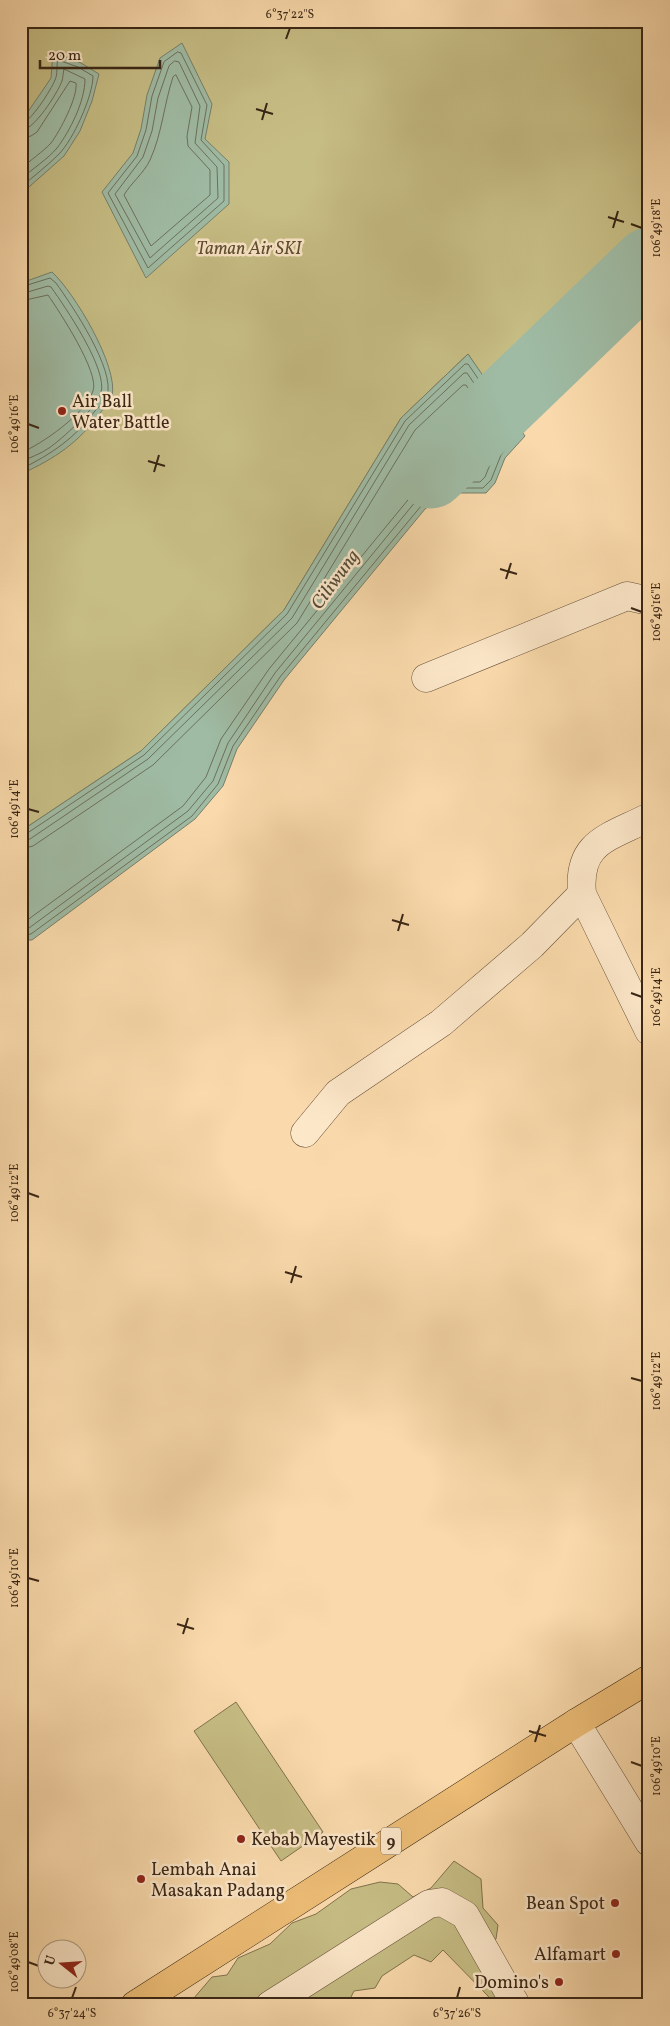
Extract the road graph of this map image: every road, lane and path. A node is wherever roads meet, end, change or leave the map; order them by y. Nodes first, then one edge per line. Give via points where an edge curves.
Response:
1 (649, 601) edge
2 (426, 678) dead end
3 (649, 817) edge
4 (582, 894) junction
5 (649, 1031) edge
6 (305, 1133) dead end
7 (649, 1679) edge
8 (576, 1723) junction
9 (649, 1842) edge
10 (135, 2005) edge
11 (270, 2005) edge
12 (516, 2005) edge

1 - 2 street via 627,596
3 - 4 street via 592,848 584,858 580,877
4 - 5 street
4 - 6 street via 532,945 441,1023 338,1093
7 - 8 highway, 9
8 - 9 street
8 - 10 highway, 9
11 - 12 street via 429,1904 442,1902 465,1915

